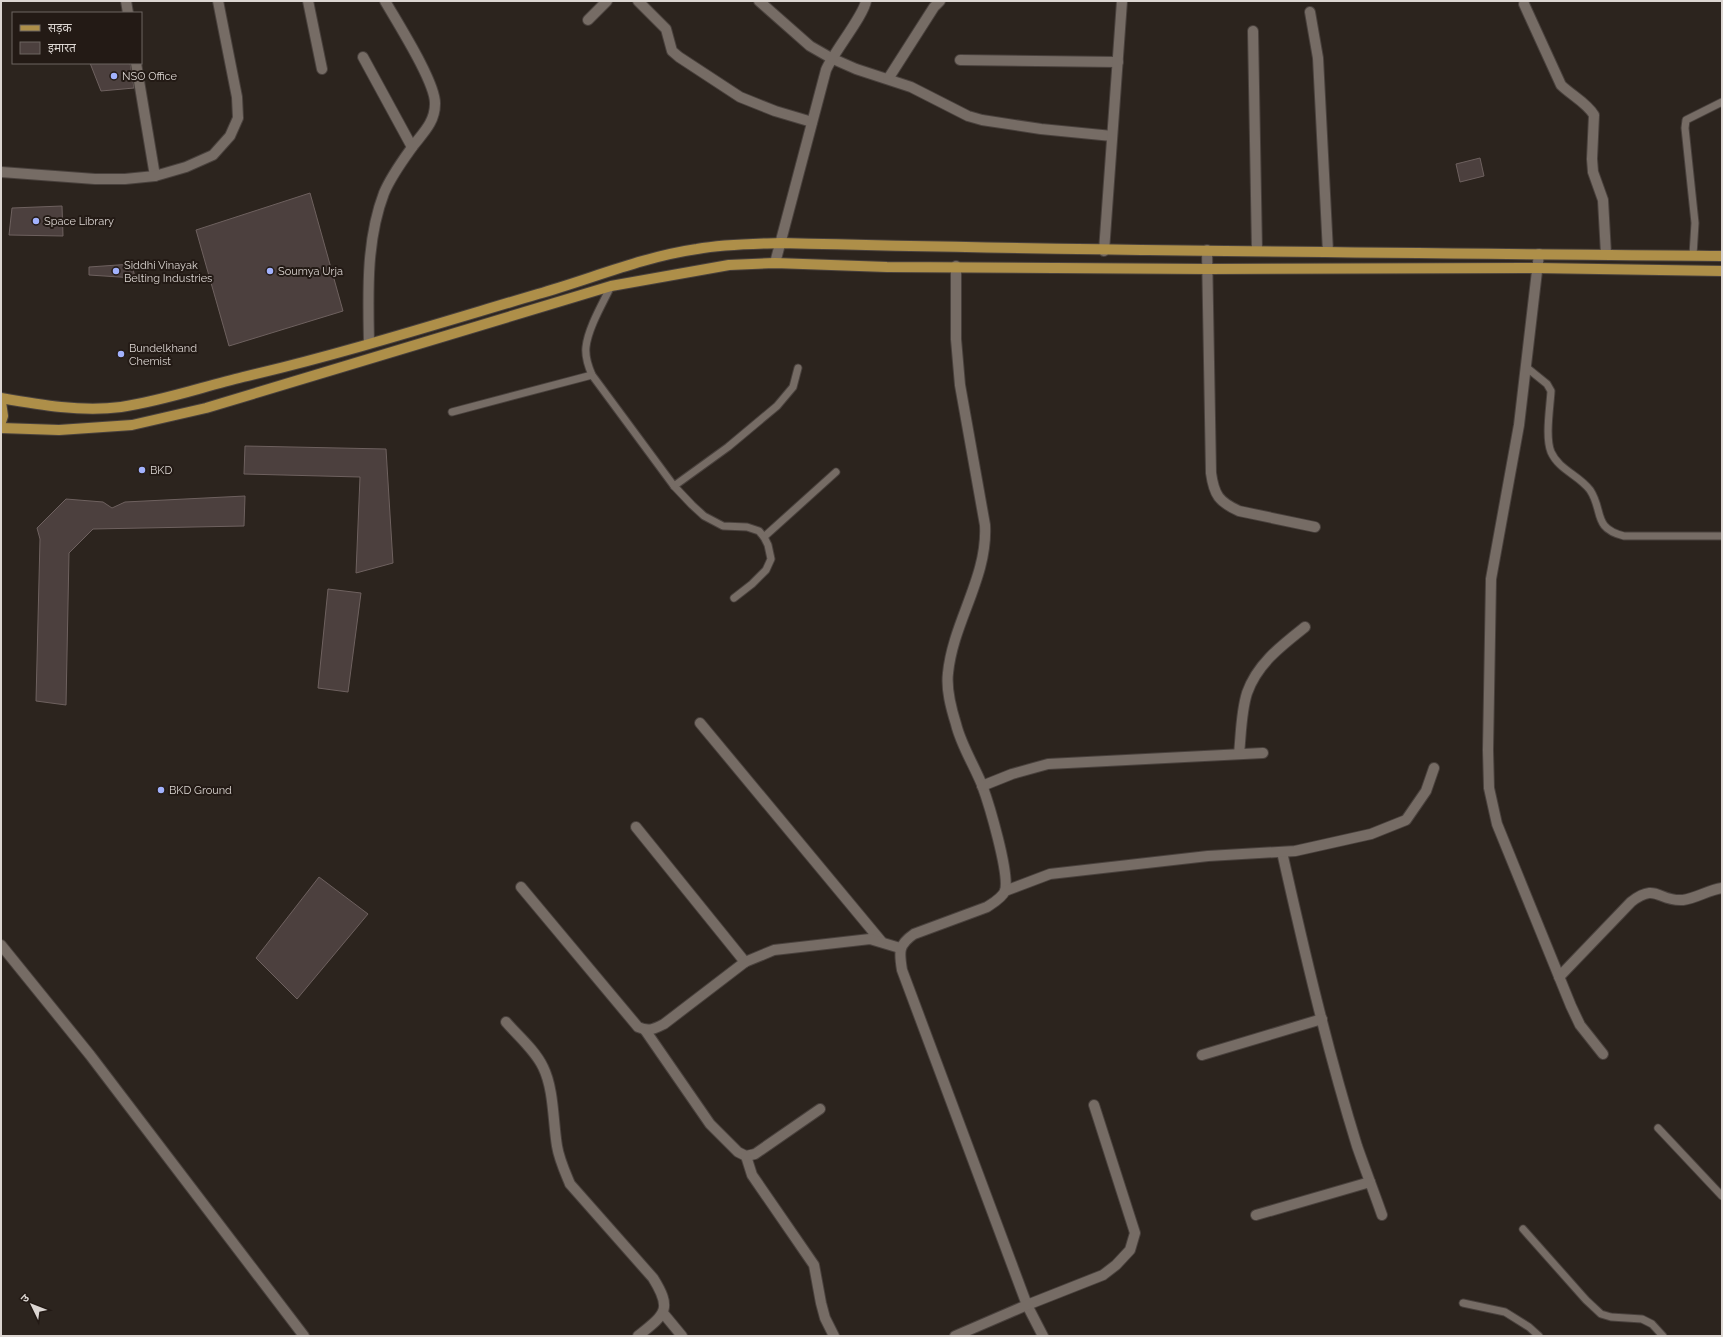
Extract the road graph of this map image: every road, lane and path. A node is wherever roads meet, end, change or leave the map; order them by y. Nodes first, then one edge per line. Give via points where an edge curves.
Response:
1 (126, 1) edge
2 (218, 1) edge
3 (308, 1) edge
4 (385, 1) edge
5 (607, 1) edge
6 (638, 1) edge
7 (759, 1) edge
8 (866, 1) edge
9 (940, 1) edge
10 (1122, 1) edge
11 (1524, 4) dead end
12 (128, 12) edge
13 (1310, 12) dead end
14 (588, 20) dead end
15 (1253, 32) dead end
16 (363, 57) dead end
17 (831, 58) junction
18 (960, 60) dead end
19 (1118, 62) junction
20 (136, 64) edge
21 (322, 69) dead end
22 (888, 79) junction
23 (1722, 102) edge
24 (812, 122) junction
25 (1112, 136) junction
26 (412, 147) junction
27 (1, 172) edge
28 (155, 176) junction
29 (781, 243) junction
30 (1207, 250) junction
31 (1104, 251) junction
32 (1257, 251) junction
33 (1328, 252) junction
34 (1539, 254) junction
35 (1606, 254) junction
36 (1693, 256) junction
37 (1722, 256) edge
38 (776, 263) junction
39 (956, 266) junction
40 (1538, 268) junction
41 (1208, 269) junction
42 (1722, 271) edge
43 (611, 286) junction
44 (369, 343) junction
45 (798, 368) dead end
46 (1526, 368) junction
47 (592, 375) junction
48 (1, 398) edge
49 (1, 402) edge
50 (452, 412) dead end
51 (1, 422) edge
52 (1, 428) edge
53 (836, 472) dead end
54 (674, 486) junction
55 (1315, 527) dead end
56 (1722, 536) edge
57 (764, 537) junction
58 (734, 598) dead end
59 (1305, 627) dead end
60 (700, 723) dead end
61 (1263, 753) dead end
62 (1239, 754) junction
63 (1434, 768) dead end
64 (982, 786) junction
65 (636, 827) dead end
66 (1282, 852) junction
67 (521, 887) dead end
68 (1722, 888) edge
69 (1005, 891) junction
70 (881, 941) junction
71 (1, 945) edge
72 (900, 948) junction
73 (745, 962) junction
74 (1559, 977) junction
75 (1322, 1019) junction
76 (506, 1022) dead end
77 (645, 1030) junction
78 (1603, 1054) dead end
79 (1202, 1055) dead end
80 (1094, 1105) dead end
81 (820, 1109) dead end
82 (1658, 1128) dead end
83 (746, 1156) junction
84 (1370, 1182) junction
85 (1722, 1196) edge
86 (1256, 1215) dead end
87 (1382, 1215) dead end
88 (1523, 1229) dead end
89 (1463, 1303) dead end
90 (1027, 1304) junction
91 (663, 1313) junction
92 (304, 1336) edge
93 (638, 1336) edge
94 (682, 1336) edge
95 (834, 1336) edge
96 (955, 1336) edge
97 (1043, 1336) edge
98 (1539, 1336) edge
99 (1663, 1336) edge

1 - 12 street
2 - 28 street via 237,97 238,118 230,136 213,155 186,168
3 - 21 street
4 - 26 street via 432,86 436,103 432,122
5 - 14 street
6 - 24 street via 666,29 672,51 679,57 740,97
7 - 17 street via 810,46
8 - 17 street
9 - 22 street
10 - 19 street
11 - 35 street via 1560,85 1591,109 1594,115 1593,172 1603,200
13 - 33 street via 1318,58
15 - 32 street
16 - 26 street
17 - 22 street
17 - 24 street
18 - 19 street
19 - 25 street
20 - 28 street
22 - 25 street via 982,120
23 - 36 lane via 1686,120 1695,223
24 - 29 street
25 - 31 street
26 - 44 street via 387,187 378,214 369,266
27 - 28 street via 95,179
29 - 31 main road
29 - 38 street
29 - 44 main road via 697,248 654,257
30 - 31 main road
30 - 32 main road
30 - 41 street
32 - 33 main road
33 - 34 main road
34 - 35 main road
34 - 40 street
35 - 36 main road
36 - 37 main road
38 - 39 main road via 887,267
38 - 43 main road via 730,265
39 - 41 main road
39 - 64 street via 956,339 960,386 986,539 980,568 951,654 948,688 956,725
40 - 41 main road
40 - 42 main road
40 - 46 street
41 - 55 street via 1213,489 1220,499 1239,512
43 - 47 lane via 585,348
43 - 52 main road via 206,408 132,426 59,430
44 - 48 main road via 271,371 121,407 69,408
45 - 54 lane via 793,387 776,406 734,442
46 - 56 lane via 1548,384 1551,391 1551,452 1564,469 1581,480 1590,490 1605,527 1624,536
46 - 74 street via 1519,425 1491,579 1489,788 1497,824
47 - 50 lane
47 - 54 lane
49 - 51 main road
53 - 57 lane
54 - 57 lane via 704,516 723,526 747,527 759,531
57 - 58 lane via 771,559 766,570
59 - 62 street via 1280,646 1254,677 1244,706
60 - 70 street
61 - 62 street
62 - 64 street via 1048,764
63 - 66 street via 1426,791 1406,820 1371,834
64 - 69 street via 1004,863
65 - 73 street
66 - 69 street via 1208,856 1050,874
66 - 75 street
67 - 77 street via 638,1027
68 - 74 street via 1684,900 1672,900 1647,892 1639,896
69 - 72 street via 998,900 987,907 914,934 905,939
70 - 72 street
70 - 73 street via 853,940 774,950
71 - 92 street via 90,1055
72 - 90 street via 902,970
73 - 77 street via 664,1024 654,1030
74 - 78 street via 1580,1025
75 - 79 street
75 - 84 street via 1344,1102
76 - 91 street via 543,1067 550,1091 557,1148 570,1184 653,1278 663,1294
77 - 83 street via 710,1124 738,1152
80 - 90 street via 1135,1233 1130,1250 1103,1275
81 - 83 street via 767,1147
82 - 85 lane
83 - 95 street via 752,1175 814,1266 821,1303
84 - 86 street
84 - 87 street
88 - 99 lane via 1586,1300 1602,1314 1642,1319 1652,1324
89 - 98 lane via 1506,1312
90 - 96 street
90 - 97 street
91 - 93 street
91 - 94 street

